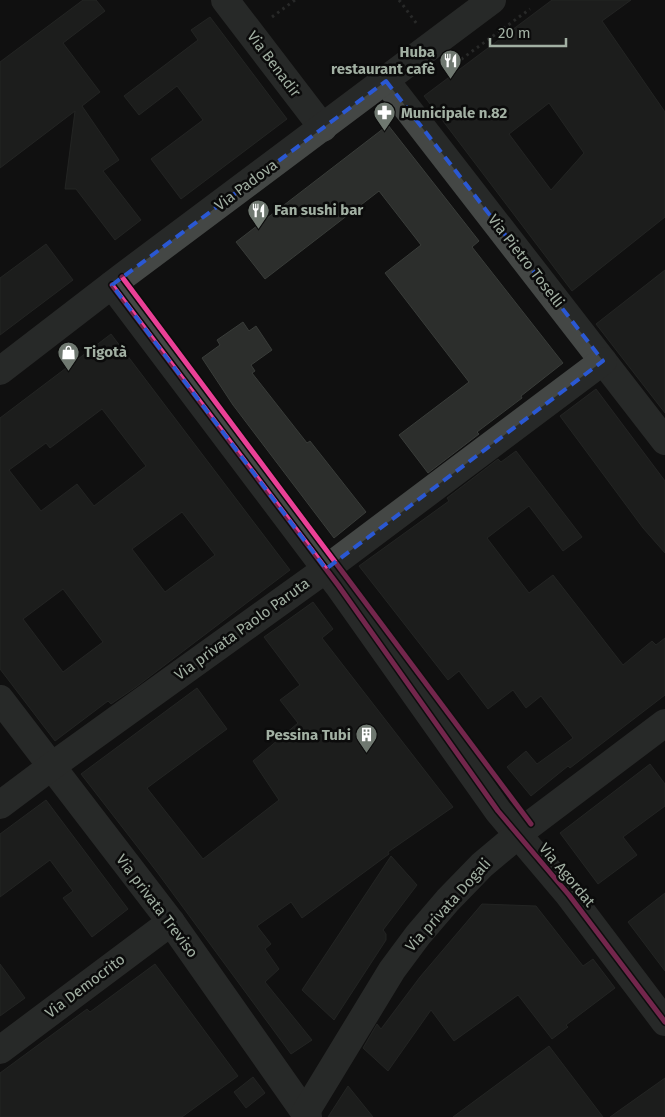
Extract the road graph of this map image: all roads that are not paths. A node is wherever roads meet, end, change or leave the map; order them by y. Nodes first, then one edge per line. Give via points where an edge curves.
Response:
1 (225, 0) edge
2 (492, 0) edge
3 (386, 81) junction
4 (323, 128) junction
5 (112, 284) junction
6 (603, 361) junction
7 (0, 371) edge
8 (665, 441) edge
9 (326, 569) junction
10 (0, 699) edge
11 (665, 723) edge
12 (52, 766) junction
13 (0, 805) edge
14 (517, 835) junction
15 (171, 922) junction
16 (665, 1022) edge
17 (0, 1050) edge
18 (306, 1115) edge

1 - 4 street, Via Benadir
2 - 3 street, Via Padova
3 - 4 street, Via Padova
3 - 6 street, Via Pietro Toselli
4 - 5 street, Via Padova
5 - 7 street, Via Padova
5 - 9 street, Via Agordat
6 - 8 street, Via Pietro Toselli
6 - 9 street, Via privata Paolo Paruta
9 - 12 street, Via privata Paolo Paruta
9 - 14 street, Via Agordat
10 - 12 street, Via privata Treviso
11 - 14 street, Via privata Dogali
12 - 13 street, Via privata Paolo Paruta
12 - 15 street, Via privata Treviso
14 - 16 street, Via Agordat via 569,895
14 - 18 street, Via privata Dogali via 482,865 418,935 392,970
15 - 17 street, Via Democrito
15 - 18 street, Via privata Treviso

